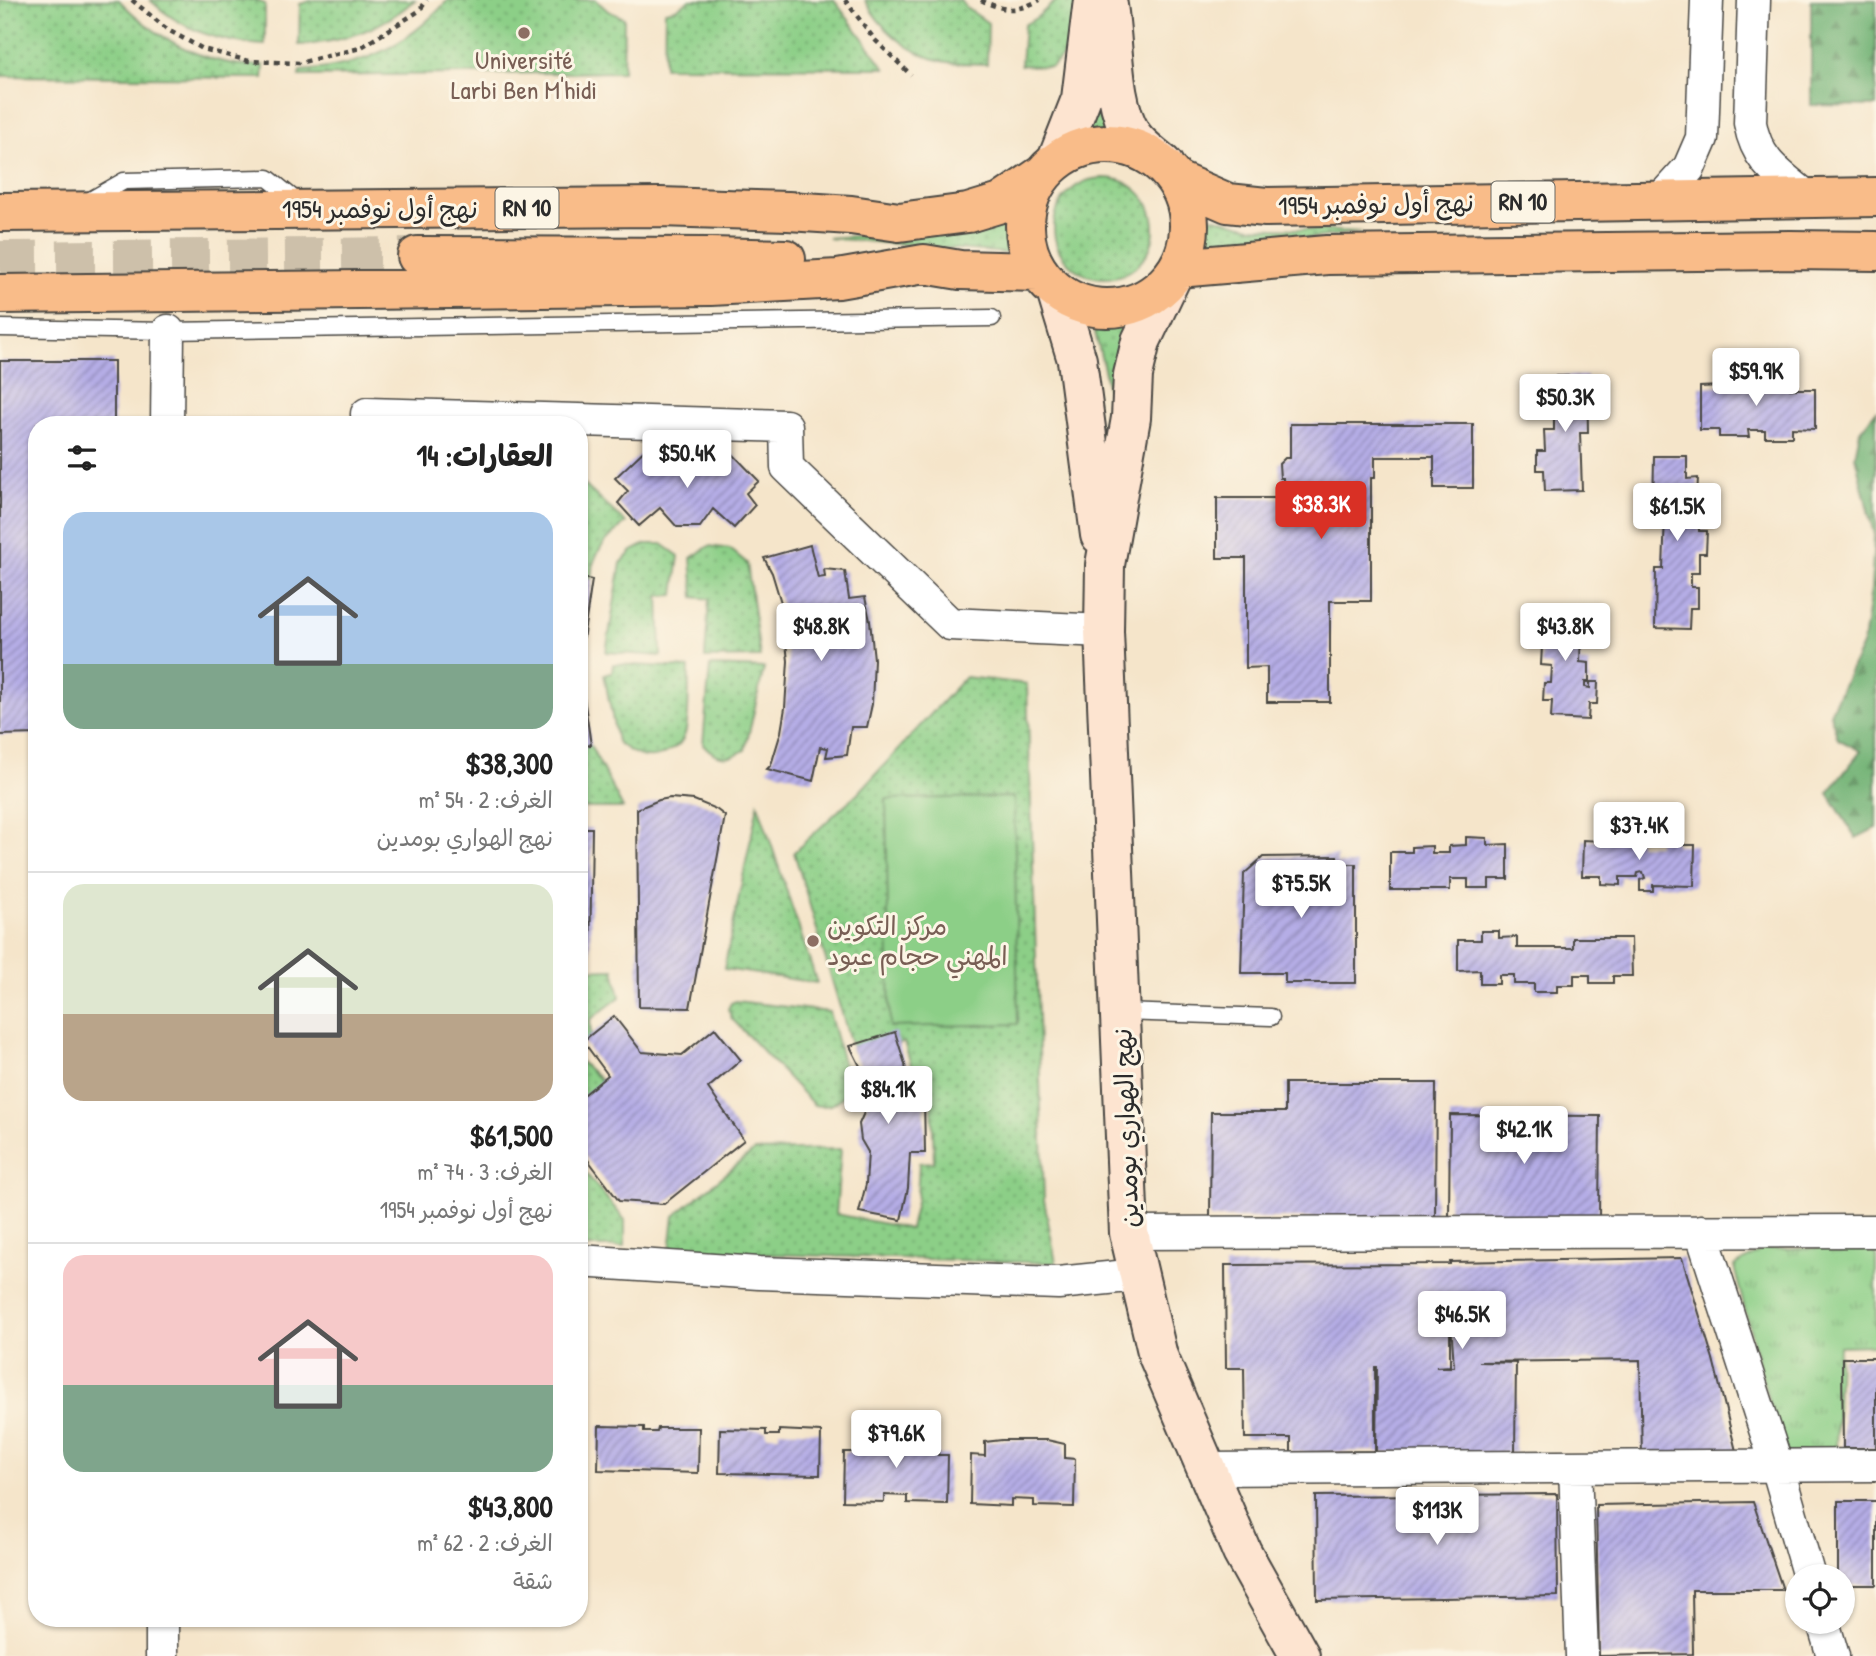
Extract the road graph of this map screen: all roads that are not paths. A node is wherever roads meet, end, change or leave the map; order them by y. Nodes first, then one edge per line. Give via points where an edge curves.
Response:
1 (1093, 0) edge
2 (1107, 0) edge
3 (1707, 0) edge
4 (1754, 0) edge
5 (1049, 167) junction
6 (1169, 172) junction
7 (1876, 197) edge
8 (1808, 198) junction
9 (1661, 199) junction
10 (0, 212) edge
11 (900, 222) junction
12 (1876, 251) edge
13 (924, 264) junction
14 (1175, 273) junction
15 (1047, 281) junction
16 (0, 294) edge
17 (992, 318) dead end
18 (0, 328) edge
19 (169, 331) junction
20 (167, 416) edge
21 (368, 416) edge
22 (438, 416) edge
23 (588, 420) edge
24 (1105, 565) junction
25 (1104, 631) junction
26 (1121, 1012) junction
27 (1271, 1017) dead end
28 (1701, 1231) junction
29 (1876, 1231) edge
30 (1129, 1233) junction
31 (588, 1262) edge
32 (1138, 1275) junction
33 (1876, 1465) edge
34 (1777, 1466) junction
35 (1576, 1467) junction
36 (1206, 1469) junction
37 (1806, 1564) edge
38 (162, 1627) edge
39 (1827, 1634) edge
40 (162, 1656) edge
41 (1300, 1656) edge
42 (1582, 1656) edge
43 (1833, 1656) edge

1 - 5 main road via 1081,99
2 - 6 main road via 1118,98 1132,135
3 - 9 street via 1702,138 1689,168
4 - 8 street via 1753,139 1770,167
5 - 6 main road via 1077,149 1100,144 1145,152
5 - 11 main road, نهج أول نوفمبر 1954 / RN 10 via 1001,203 968,213
5 - 15 main road via 1029,197 1024,223 1027,249
6 - 9 main road, نهج أول نوفمبر 1954 / RN 10 via 1227,203 1266,207
6 - 14 main road via 1186,200 1190,224 1187,247
7 - 8 main road, نهج أول نوفمبر 1954 / RN 10
8 - 9 main road, نهج أول نوفمبر 1954 / RN 10
10 - 11 main road, نهج أول نوفمبر 1954 / RN 10 via 660,207 788,211
11 - 13 main road, RN 10 via 413,244
12 - 14 main road, نهج أول نوفمبر 1954 / RN 10 via 1327,255
13 - 15 main road, RN 10
13 - 16 main road, RN 10 via 838,279 711,286
14 - 15 main road via 1152,295 1129,305 1104,308 1079,303
14 - 24 main road via 1138,352
15 - 24 main road via 1077,360
17 - 19 lane
18 - 19 lane
19 - 20 street
21 - 22 street
23 - 25 street via 786,426 787,467 950,624
24 - 25 main road, نهج الهواري بومدين
25 - 26 main road, نهج الهواري بومدين
26 - 27 lane
26 - 30 main road, نهج الهواري بومدين
28 - 29 street
28 - 30 street
28 - 34 street
30 - 32 main road, نهج الهواري بومدين
31 - 32 street via 759,1273 1058,1283
32 - 36 main road, نهج الهواري بومدين via 1158,1356
33 - 34 street
34 - 35 street
34 - 37 street
35 - 36 street
35 - 42 street
36 - 41 main road, نهج الهواري بومدين via 1242,1552
38 - 40 street
39 - 43 street

